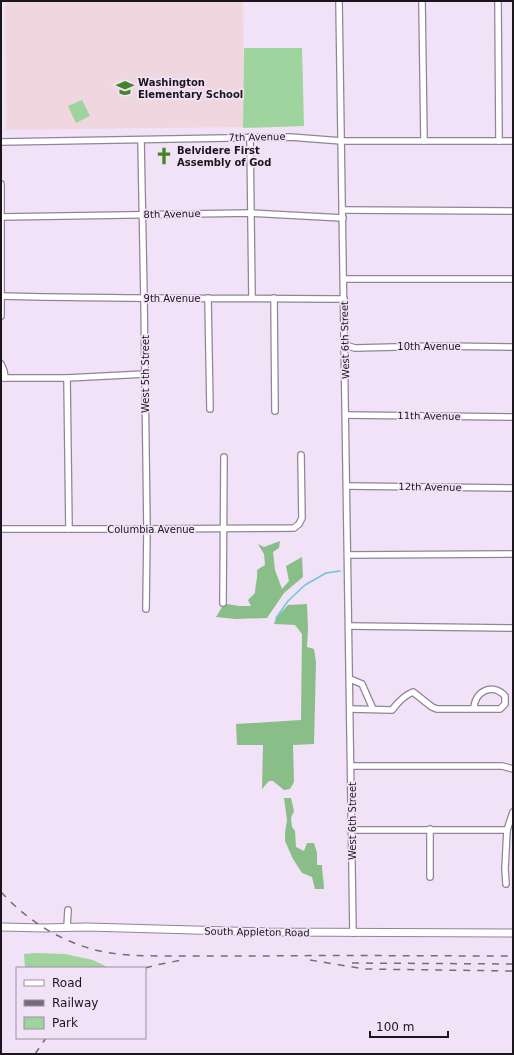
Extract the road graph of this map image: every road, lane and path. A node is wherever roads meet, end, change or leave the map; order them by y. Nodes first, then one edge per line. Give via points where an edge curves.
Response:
1 (339, 1) edge
2 (422, 1) edge
3 (498, 1) edge
4 (250, 137) junction
5 (141, 140) junction
6 (342, 141) junction
7 (424, 141) junction
8 (499, 141) junction
9 (513, 141) edge
10 (1, 142) edge
11 (1, 184) edge
12 (343, 210) junction
13 (513, 211) edge
14 (250, 213) junction
15 (143, 215) junction
16 (1, 217) edge
17 (343, 218) junction
18 (344, 279) junction
19 (513, 279) edge
20 (1, 296) edge
21 (144, 298) junction
22 (208, 298) junction
23 (252, 298) junction
24 (274, 298) junction
25 (344, 299) junction
26 (1, 316) edge
27 (345, 345) junction
28 (513, 346) edge
29 (1, 364) edge
30 (145, 374) junction
31 (3, 378) edge
32 (67, 378) junction
33 (210, 409) dead end
34 (275, 412) dead end
35 (346, 415) junction
36 (513, 417) edge
37 (301, 455) dead end
38 (224, 456) dead end
39 (347, 486) junction
40 (513, 488) edge
41 (1, 529) edge
42 (69, 529) junction
43 (146, 529) junction
44 (224, 529) junction
45 (513, 554) edge
46 (348, 555) junction
47 (223, 603) dead end
48 (146, 609) dead end
49 (349, 626) junction
50 (513, 628) edge
51 (350, 679) junction
52 (350, 709) junction
53 (373, 709) junction
54 (474, 709) junction
55 (351, 766) junction
56 (513, 769) edge
57 (513, 812) edge
58 (352, 830) junction
59 (430, 830) junction
60 (507, 830) junction
61 (430, 877) dead end
62 (506, 884) dead end
63 (68, 910) dead end
64 (67, 927) junction
65 (1, 928) edge
66 (353, 933) junction
67 (513, 933) edge

1 - 6 street, West 6th Street
2 - 7 street
3 - 8 street
4 - 5 street, 7th Avenue
4 - 6 street, 7th Avenue
4 - 14 street
5 - 10 street, 7th Avenue
5 - 15 street, West 5th Street
6 - 7 street, 7th Avenue
6 - 12 street, West 6th Street
7 - 8 street, 7th Avenue
8 - 9 street, 7th Avenue
11 - 16 street
12 - 13 street
12 - 17 street, West 6th Street
14 - 15 street, 8th Avenue
14 - 17 street, 8th Avenue
14 - 23 street
15 - 16 street, 8th Avenue
15 - 21 street, West 5th Street
16 - 20 street
17 - 18 street, West 6th Street
18 - 19 street
18 - 25 street, West 6th Street
20 - 21 street, 9th Avenue
20 - 26 street
21 - 22 street, 9th Avenue
21 - 30 street, West 5th Street
22 - 23 street, 9th Avenue
22 - 33 street
23 - 24 street, 9th Avenue
24 - 25 street, 9th Avenue
24 - 34 street
25 - 27 street, West 6th Street
27 - 28 street, 10th Avenue via 355,348
27 - 35 street, West 6th Street
29 - 31 street
30 - 32 street
30 - 43 street, West 5th Street
31 - 32 street
32 - 42 street
35 - 36 street, 11th Avenue
35 - 39 street, West 6th Street
37 - 44 street, Columbia Avenue via 302,518 299,524 294,528
38 - 44 street
39 - 40 street, 12th Avenue
39 - 46 street, West 6th Street
41 - 42 street, Columbia Avenue
42 - 43 street, Columbia Avenue
43 - 44 street, Columbia Avenue
43 - 48 street, West 5th Street
44 - 47 street
45 - 46 street
46 - 49 street, West 6th Street
49 - 50 street
49 - 51 street, West 6th Street
51 - 52 street, West 6th Street
51 - 53 street via 362,684
52 - 53 street
52 - 55 street, West 6th Street
53 - 54 street via 392,710 413,692 437,709
54 - 54 street via 500,709 505,704 505,696 500,691 484,691 474,703
55 - 56 street via 502,766
55 - 58 street, West 6th Street
57 - 60 street
58 - 59 street
58 - 66 street, West 6th Street
59 - 60 street
59 - 61 street
60 - 62 street
63 - 64 street
64 - 65 main road, South Appleton Road
64 - 66 main road, South Appleton Road
66 - 67 main road, South Appleton Road

